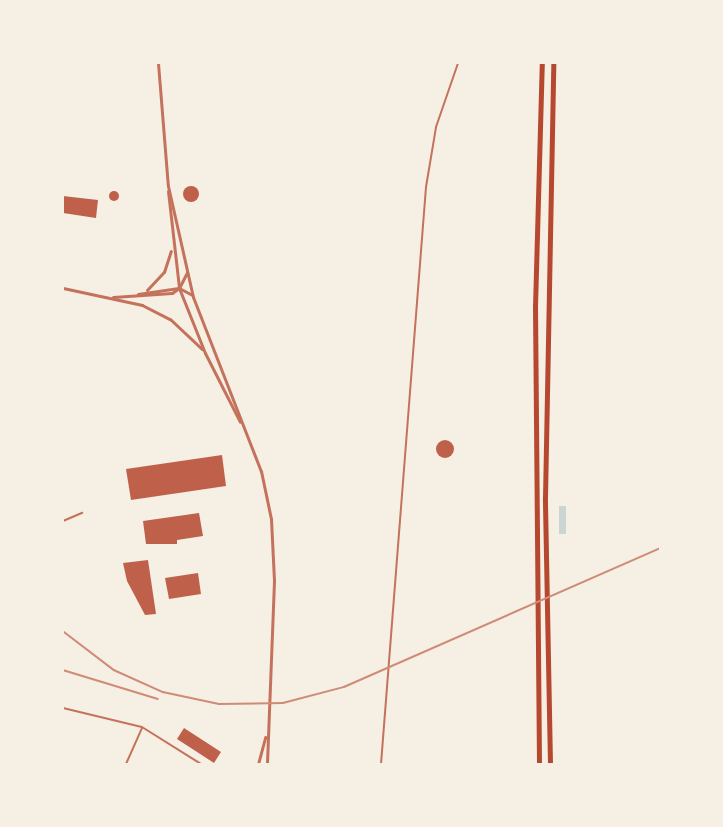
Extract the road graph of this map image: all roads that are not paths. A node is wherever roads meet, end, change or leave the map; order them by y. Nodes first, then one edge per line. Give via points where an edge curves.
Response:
1 (158, 63) edge
2 (458, 63) edge
3 (542, 63) edge
4 (553, 63) edge
5 (168, 186) junction
6 (172, 246) junction
7 (187, 270) junction
8 (63, 288) edge
9 (179, 288) junction
10 (143, 292) junction
11 (135, 295) junction
12 (105, 297) junction
13 (193, 297) junction
14 (205, 353) junction
15 (250, 441) junction
16 (82, 513) dead end
17 (63, 521) edge
18 (63, 708) edge
19 (142, 727) junction
20 (267, 733) junction
21 (126, 764) edge
22 (201, 764) edge
23 (258, 764) edge
24 (267, 764) edge
25 (381, 764) edge
26 (539, 764) edge
27 (550, 764) edge

1 - 5 street
2 - 25 street via 436,127 426,187
3 - 26 highway via 535,307
4 - 27 highway via 545,498
5 - 6 street
5 - 7 street
6 - 9 street
6 - 10 street via 164,272
7 - 9 street
7 - 13 street
8 - 12 street
9 - 10 street
9 - 11 street via 171,293
9 - 13 street
9 - 14 street
10 - 11 street
11 - 12 street
12 - 14 street via 142,305 170,318
13 - 15 street
14 - 15 street
15 - 20 street via 267,495 274,546
16 - 17 street
18 - 19 street
19 - 21 street
19 - 22 street
20 - 23 street
20 - 24 street

